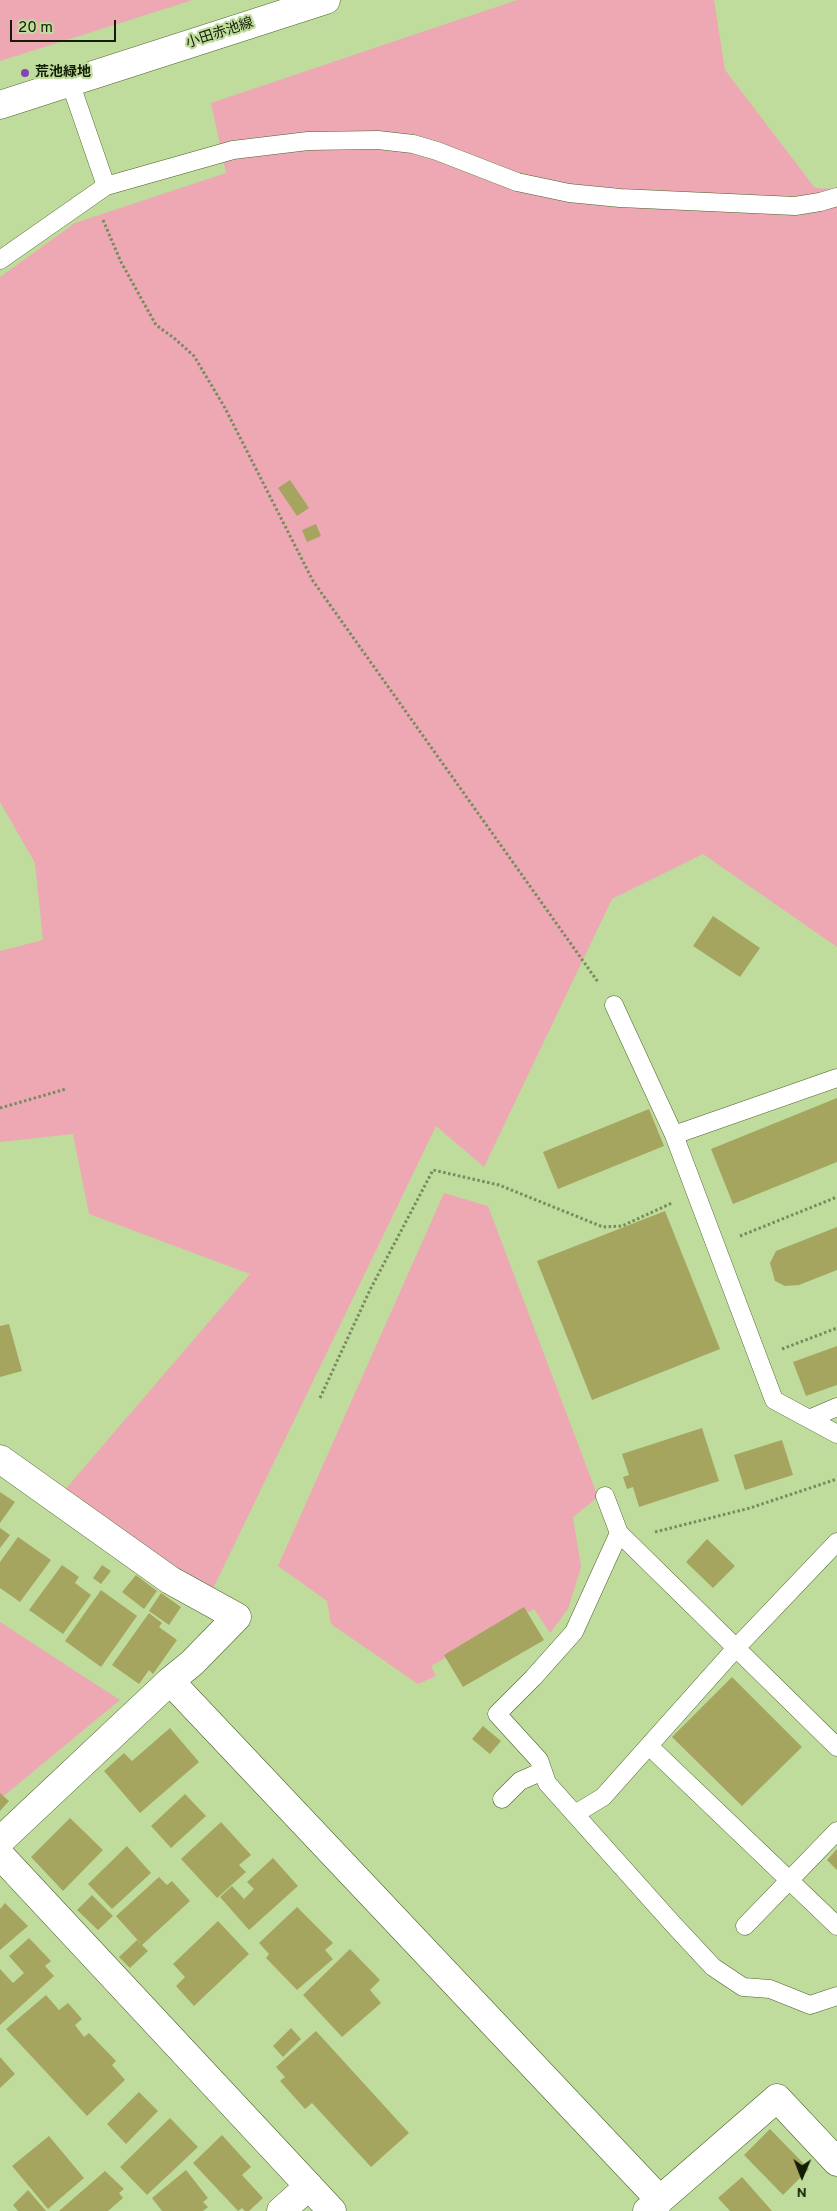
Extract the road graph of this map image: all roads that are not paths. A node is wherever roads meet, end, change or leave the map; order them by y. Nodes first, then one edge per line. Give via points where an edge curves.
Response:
1 (326, 0) edge
2 (70, 82) junction
3 (0, 105) edge
4 (106, 186) junction
5 (837, 197) edge
6 (0, 260) edge
7 (614, 1005) road end
8 (837, 1078) edge
9 (674, 1135) junction
10 (837, 1407) edge
11 (808, 1419) junction
12 (837, 1434) edge
13 (0, 1459) edge
14 (605, 1496) dead end
15 (622, 1536) junction
16 (837, 1542) edge
17 (736, 1648) junction
18 (170, 1681) junction
19 (649, 1746) junction
20 (837, 1747) edge
21 (543, 1771) junction
22 (502, 1799) dead end
23 (575, 1814) junction
24 (837, 1831) edge
25 (0, 1841) edge
26 (0, 1855) edge
27 (790, 1880) junction
28 (745, 1926) dead end
29 (837, 1926) edge
30 (837, 1996) edge
31 (837, 2162) edge
32 (309, 2186) junction
33 (654, 2205) edge
34 (281, 2211) edge
35 (332, 2211) edge

1 - 2 street, 小田赤池線
2 - 3 street, 小田赤池線
2 - 4 lane
4 - 5 lane via 232,150 308,142 378,140 413,144 517,182 569,193 795,206
4 - 6 lane
7 - 9 lane
8 - 9 lane
9 - 11 lane via 774,1400
10 - 11 lane
11 - 12 lane
13 - 18 street via 170,1580 238,1617
14 - 15 lane
15 - 17 lane
15 - 21 lane via 574,1632 496,1714 539,1760
16 - 17 lane
17 - 19 lane
17 - 20 lane
18 - 25 street
18 - 33 street
19 - 23 lane via 603,1798
19 - 27 lane
21 - 22 lane via 520,1781
21 - 23 lane via 547,1783
23 - 30 lane via 713,1967 743,1987 770,1990 810,2005
24 - 27 lane
26 - 32 street
27 - 28 lane
27 - 29 lane
31 - 33 street via 777,2098
32 - 34 street
32 - 35 street

